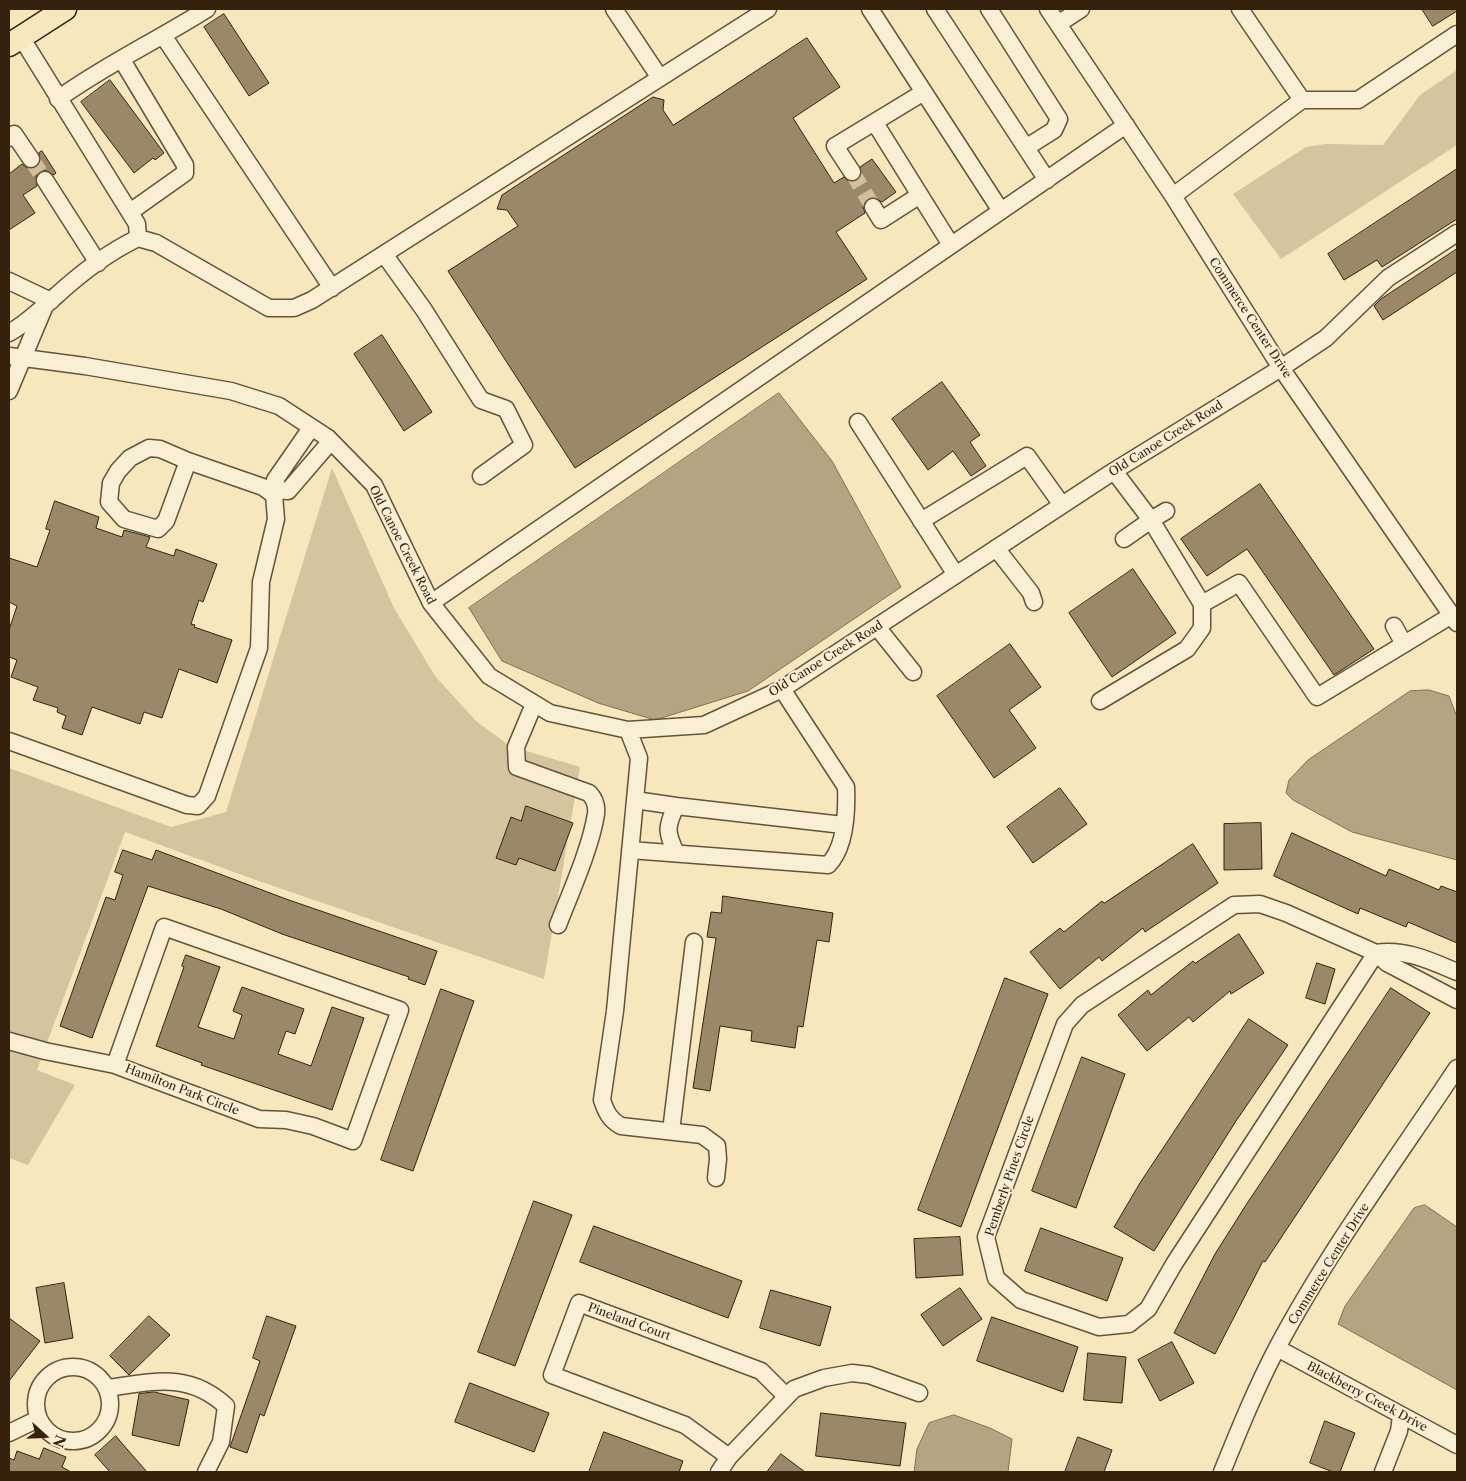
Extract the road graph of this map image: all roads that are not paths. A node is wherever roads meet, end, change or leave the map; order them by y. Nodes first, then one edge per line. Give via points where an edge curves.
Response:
1 (65, 9) edge
2 (207, 9) edge
3 (614, 9) edge
4 (768, 9) edge
5 (870, 9) edge
6 (935, 9) edge
7 (988, 9) edge
8 (1048, 9) edge
9 (1081, 9) edge
10 (1240, 9) edge
11 (1058, 24) junction
12 (1457, 34) edge
13 (164, 37) junction
14 (15, 41) edge
15 (122, 60) junction
16 (660, 78) junction
17 (924, 92) junction
18 (58, 99) junction
19 (1302, 100) junction
20 (875, 122) junction
21 (1126, 126) junction
22 (9, 138) edge
23 (1027, 147) junction
24 (31, 159) tunnel mouth
25 (852, 172) tunnel mouth
26 (45, 180) tunnel mouth
27 (1047, 180) junction
28 (920, 195) junction
29 (1173, 196) junction
30 (1001, 211) junction
31 (130, 212) junction
32 (877, 214) dead end
33 (1457, 233) edge
34 (138, 238) junction
35 (951, 246) junction
36 (384, 254) junction
37 (98, 263) junction
38 (9, 280) edge
39 (332, 288) junction
40 (48, 304) junction
41 (9, 333) edge
42 (15, 357) edge
43 (1281, 368) junction
44 (9, 391) edge
45 (858, 422) dead end
46 (311, 428) junction
47 (331, 442) junction
48 (188, 462) junction
49 (1114, 471) junction
50 (481, 476) dead end
51 (276, 492) junction
52 (1062, 506) junction
53 (1166, 511) dead end
54 (1151, 520) junction
55 (921, 521) junction
56 (1124, 539) dead end
57 (996, 548) junction
58 (956, 575) junction
59 (1034, 602) dead end
60 (431, 603) junction
61 (1202, 604) junction
62 (1455, 619) edge
63 (1394, 626) dead end
64 (877, 627) junction
65 (1404, 644) junction
66 (913, 672) dead end
67 (782, 689) junction
68 (1100, 701) dead end
69 (534, 704) junction
70 (628, 730) junction
71 (9, 741) edge
72 (635, 800) junction
73 (676, 806) junction
74 (844, 825) junction
75 (630, 850) junction
76 (676, 853) junction
77 (558, 925) dead end
78 (694, 942) dead end
79 (1376, 953) junction
80 (1457, 972) edge
81 (1457, 1000) edge
82 (9, 1041) edge
83 (115, 1065) junction
84 (1457, 1068) edge
85 (671, 1131) junction
86 (716, 1178) dead end
87 (1277, 1348) junction
88 (107, 1388) junction
89 (919, 1393) dead end
90 (786, 1396) junction
91 (1401, 1416) junction
92 (38, 1419) junction
93 (9, 1433) edge
94 (1457, 1445) edge
95 (729, 1457) junction
96 (206, 1472) edge
97 (719, 1472) edge
98 (1222, 1472) edge
99 (1383, 1472) edge

1 - 14 highway
2 - 13 street
3 - 16 street
4 - 16 street
5 - 17 street
6 - 23 street
7 - 23 street via 1059,119 1054,130
8 - 11 street, Commerce Center Drive
9 - 11 street
10 - 19 street
11 - 21 street, Commerce Center Drive
12 - 19 street via 1358,100
13 - 15 street
13 - 39 street
14 - 18 street
15 - 18 street
15 - 31 street via 185,165 185,173
16 - 36 street
17 - 20 street
17 - 30 street
18 - 31 street
19 - 29 street
20 - 25 street via 835,146
20 - 28 street
21 - 27 street
21 - 29 street, Commerce Center Drive
22 - 24 street via 14,134
23 - 27 street
26 - 37 street
27 - 30 street
28 - 32 street
28 - 35 street
29 - 43 street, Commerce Center Drive
30 - 35 street
31 - 34 street via 137,224
33 - 43 street, Old Canoe Creek Road via 1388,278 1326,338
34 - 37 street via 116,248
34 - 39 street via 156,244 269,308 294,308
35 - 60 street
36 - 39 street
36 - 50 street via 481,400 506,409 524,445
37 - 40 street
38 - 40 street
40 - 41 street
40 - 42 street
42 - 44 street
42 - 46 street, Old Canoe Creek Road via 231,391 279,406
43 - 49 street, Old Canoe Creek Road
43 - 62 street, Commerce Center Drive
45 - 55 street
46 - 47 street, Old Canoe Creek Road
46 - 51 street via 275,480
47 - 51 street via 288,491
47 - 60 street, Old Canoe Creek Road via 374,485
48 - 48 street via 160,449 141,451 118,470 111,484 109,502 124,519 158,529 166,521
48 - 51 street
49 - 52 street, Old Canoe Creek Road
49 - 54 street
51 - 71 street via 276,519 261,582 259,648 207,796 198,806 170,800
52 - 55 street via 1027,456
52 - 57 street, Old Canoe Creek Road
53 - 54 street
54 - 56 street
54 - 61 street
55 - 58 street
57 - 58 street, Old Canoe Creek Road
57 - 59 street via 1031,593
58 - 64 street, Old Canoe Creek Road
60 - 69 street, Old Canoe Creek Road via 489,676
61 - 65 street via 1239,583 1317,697
61 - 68 street via 1202,628 1188,649
62 - 65 street
63 - 65 street
64 - 66 street
64 - 67 street, Old Canoe Creek Road
67 - 70 street, Old Canoe Creek Road via 704,725
67 - 74 street via 846,787
69 - 70 street, Old Canoe Creek Road via 550,713
69 - 77 street via 516,747 517,767 590,792 595,800 592,830
70 - 72 street via 638,758
72 - 73 street
72 - 75 street
73 - 74 street
73 - 76 street via 667,833
74 - 76 street via 838,855 828,865
75 - 76 street
75 - 85 street via 615,1011 602,1100 613,1122 621,1126
78 - 85 street
79 - 79 street, Pemberly Pines Circle via 1260,904 1234,906 1082,1005 1065,1024 986,1236 996,1278 1021,1300 1099,1327 1129,1324 1148,1309
79 - 80 street, Pemberly Pines Circle via 1391,950
79 - 81 street, Pemberly Pines Circle via 1387,963
82 - 83 street, Hamilton Park Circle via 45,1052
83 - 83 street, Hamilton Park Circle via 164,927 400,1010 353,1141 313,1126 259,1119
84 - 87 street, Commerce Center Drive via 1329,1260
85 - 86 street via 702,1135 717,1146
87 - 91 street, Blackberry Creek Drive
87 - 98 street, Commerce Center Drive
88 - 92 street via 89,1370 76,1366 58,1370 42,1382 37,1393
88 - 92 street via 110,1400 105,1422 88,1438 76,1441 54,1436
88 - 96 street via 171,1380 211,1392 226,1406 221,1442
89 - 90 street via 869,1375 852,1373 816,1381 794,1389
90 - 95 street
90 - 95 street, Pineland Court via 762,1371 579,1304 552,1375 685,1425
91 - 94 street, Blackberry Creek Drive
91 - 99 street
92 - 93 street
95 - 97 street

